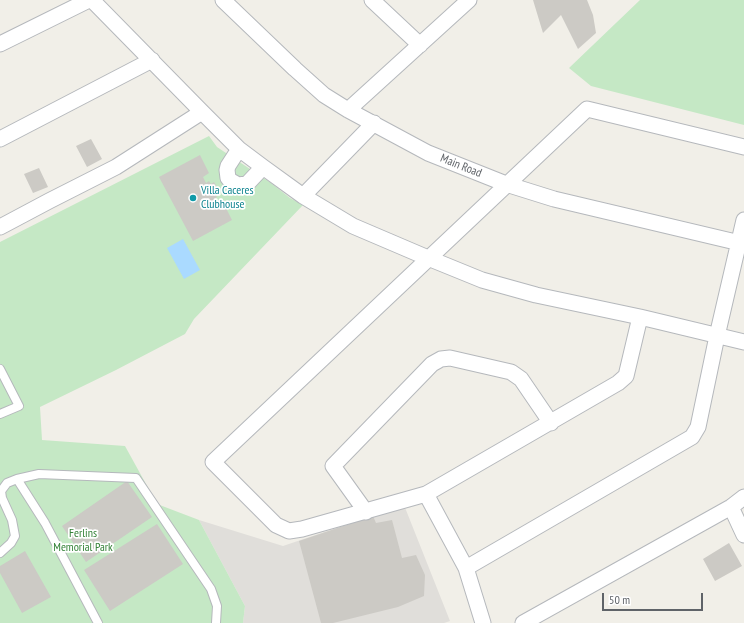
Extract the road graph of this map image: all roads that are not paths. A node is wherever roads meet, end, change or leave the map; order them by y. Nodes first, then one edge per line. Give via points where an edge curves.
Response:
1 (91, 0) edge
2 (224, 0) edge
3 (372, 0) edge
4 (469, 0) edge
5 (0, 44) edge
6 (420, 45) junction
7 (152, 60) junction
8 (348, 110) junction
9 (202, 112) junction
10 (374, 124) junction
11 (0, 139) edge
12 (744, 147) edge
13 (239, 149) junction
14 (263, 167) junction
15 (506, 184) junction
16 (303, 196) junction
17 (744, 220) edge
18 (0, 227) edge
19 (742, 243) edge
20 (428, 258) junction
21 (640, 317) junction
22 (717, 336) junction
23 (744, 342) edge
24 (0, 369) edge
25 (0, 414) edge
26 (551, 423) junction
27 (17, 479) junction
28 (426, 494) junction
29 (744, 497) edge
30 (731, 507) junction
31 (366, 512) junction
32 (744, 535) edge
33 (0, 553) edge
34 (466, 568) junction
35 (98, 623) edge
36 (216, 623) edge
37 (483, 623) edge
38 (523, 623) edge

1 - 5 street
1 - 7 street
2 - 8 street, Main Road via 294,69 324,95
3 - 6 street
4 - 6 street
6 - 8 street
7 - 9 street
7 - 11 street
8 - 10 street, Main Road
9 - 13 street
9 - 18 street via 116,167
10 - 15 street, Main Road via 428,153
10 - 16 street
12 - 15 street via 587,109
13 - 14 street
13 - 14 street via 227,170 228,178 234,184 247,184
14 - 16 street
15 - 19 street, Main Road via 554,199
15 - 20 street
16 - 20 street via 353,226
17 - 19 street
19 - 22 street
20 - 21 street via 482,280 536,295
20 - 31 street via 213,462 276,525 289,531
21 - 22 street
21 - 26 street via 626,376
22 - 23 street
22 - 34 street via 698,427 692,437
24 - 25 lane via 19,406
26 - 28 street
26 - 31 street via 521,379 511,372 450,358 441,359 432,364 333,466
27 - 33 lane via 7,483 1,490 15,536
27 - 35 lane via 45,523
27 - 36 lane via 40,474 136,478 211,589 217,606
28 - 31 street
28 - 34 street
29 - 30 street
30 - 32 street
30 - 38 street
34 - 37 street

